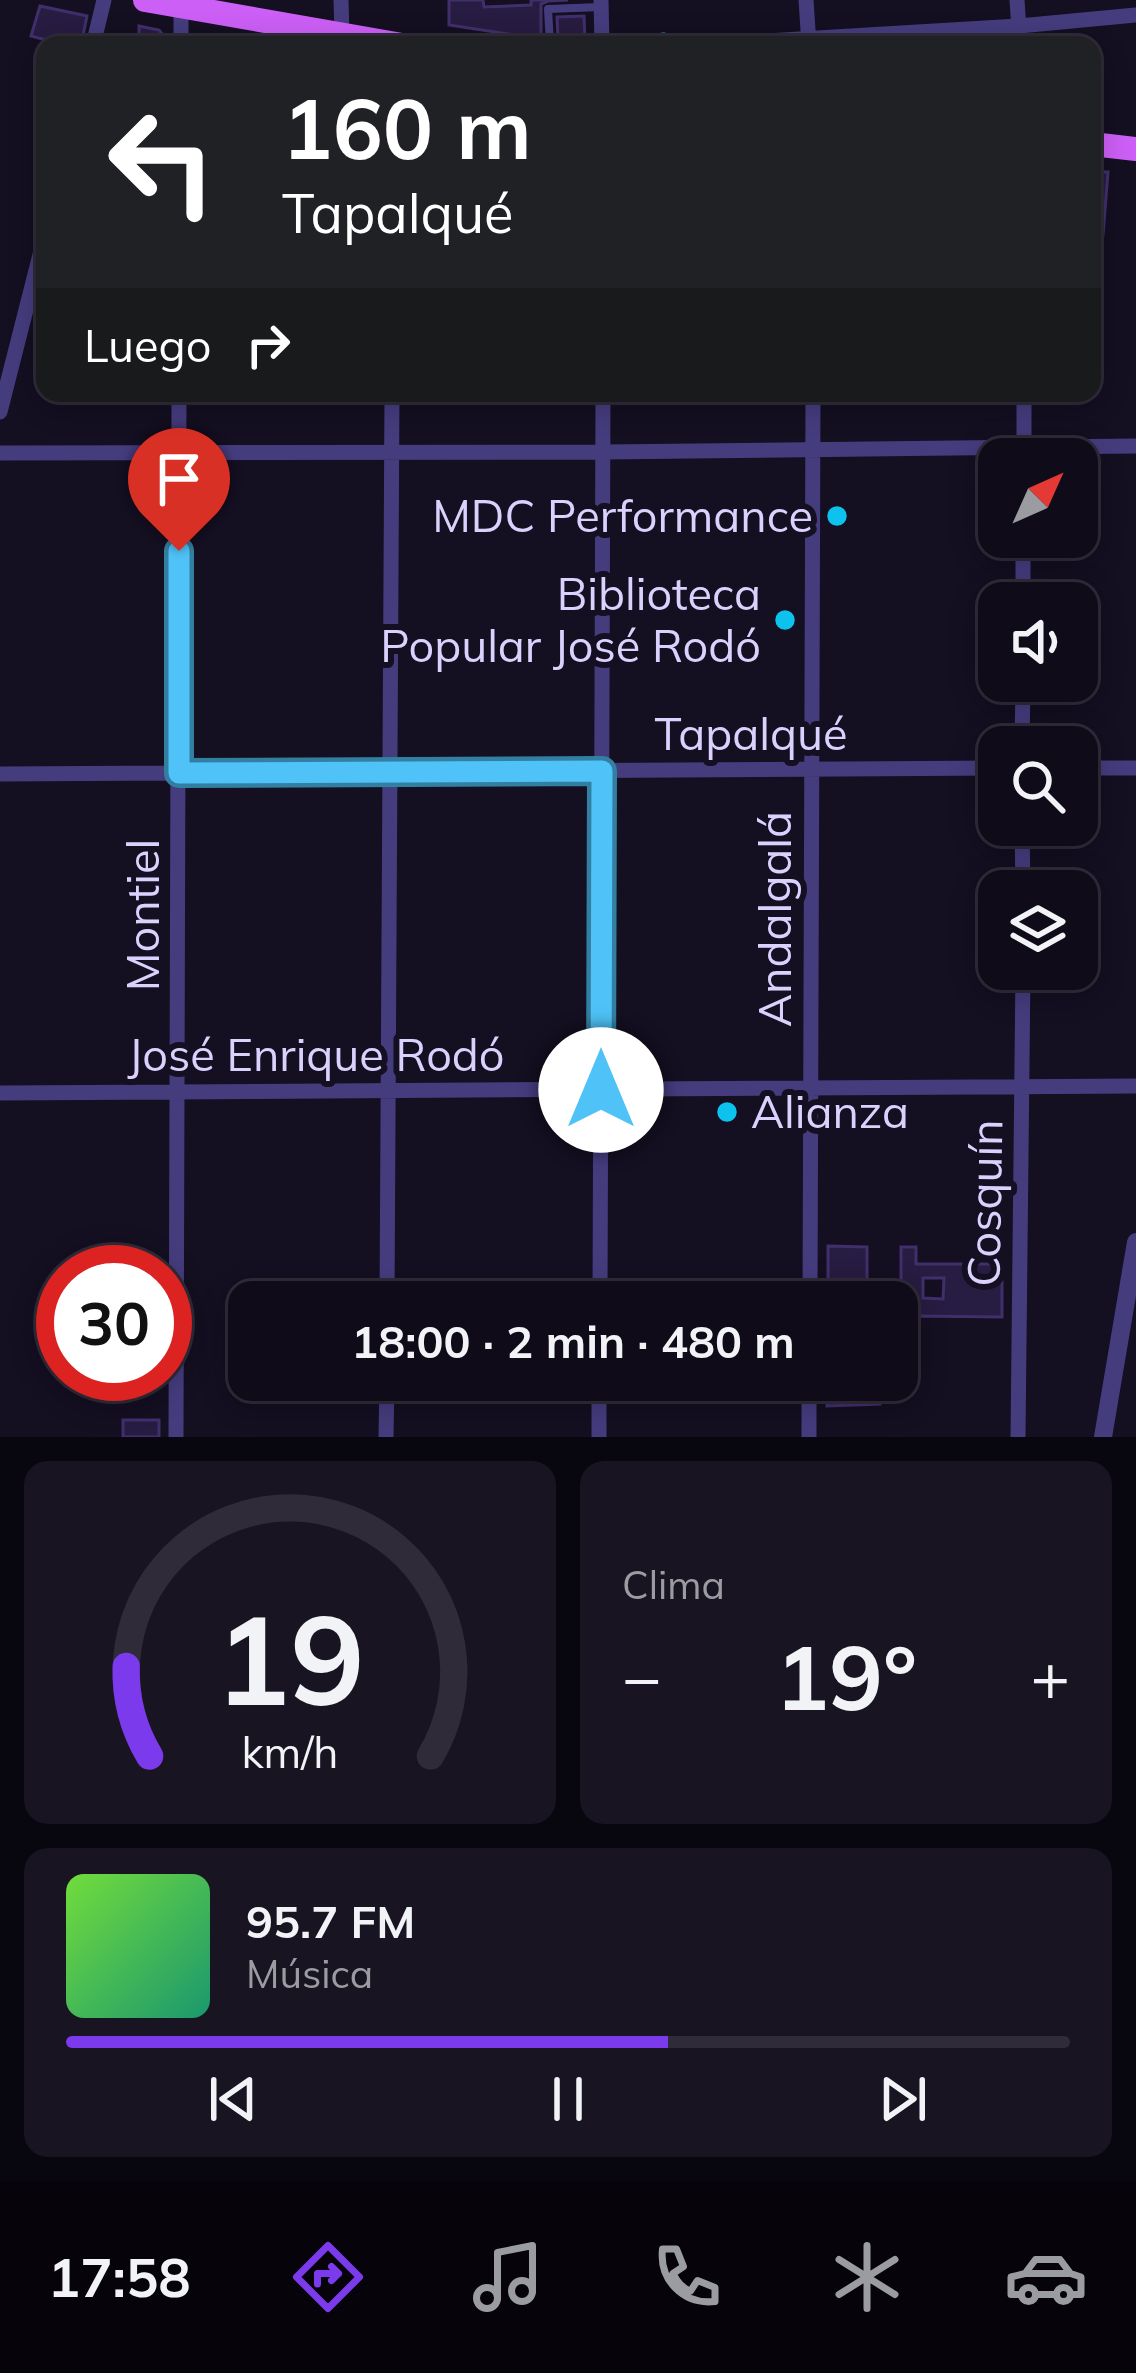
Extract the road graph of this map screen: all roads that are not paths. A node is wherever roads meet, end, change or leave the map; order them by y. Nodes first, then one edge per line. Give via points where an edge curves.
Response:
1 (104, 0) edge
2 (145, 0) edge
3 (341, 0) edge
4 (806, 0) edge
5 (1017, 0) edge
6 (181, 3) edge
7 (601, 3) edge
8 (1136, 15) edge
9 (1019, 26) junction
10 (342, 35) junction
11 (95, 36) edge
12 (181, 36) edge
13 (348, 36) edge
14 (550, 36) edge
15 (602, 36) edge
16 (809, 36) edge
17 (879, 36) edge
18 (1020, 36) edge
19 (1101, 145) edge
20 (1136, 149) edge
21 (36, 270) edge
22 (179, 402) edge
23 (392, 402) edge
24 (603, 402) edge
25 (813, 402) edge
26 (1024, 402) edge
27 (0, 412) edge
28 (1024, 438) edge
29 (1136, 446) edge
30 (1098, 448) edge
31 (813, 449) junction
32 (392, 451) junction
33 (603, 452) junction
34 (978, 452) edge
35 (0, 453) edge
36 (179, 454) junction
37 (978, 768) edge
38 (1098, 768) edge
39 (1136, 768) edge
40 (391, 770) junction
41 (811, 770) junction
42 (602, 771) junction
43 (179, 773) junction
44 (0, 774) edge
45 (1023, 990) edge
46 (1136, 1086) edge
47 (1023, 1087) junction
48 (811, 1088) junction
49 (389, 1090) junction
50 (601, 1090) junction
51 (178, 1092) junction
52 (0, 1093) edge
53 (1136, 1242) edge
54 (387, 1281) edge
55 (600, 1281) edge
56 (810, 1281) edge
57 (387, 1401) edge
58 (599, 1401) edge
59 (809, 1401) edge
60 (176, 1437) edge
61 (386, 1437) edge
62 (599, 1437) edge
63 (809, 1437) edge
64 (1018, 1437) edge
65 (1103, 1437) edge

1 - 11 street
2 - 6 main road
3 - 10 street
4 - 16 street
5 - 9 street
6 - 10 main road
6 - 12 street
7 - 14 lane via 548,9
7 - 15 street
8 - 9 street
9 - 17 street
9 - 18 street
10 - 13 main road
19 - 20 main road
21 - 27 street
22 - 36 street, Montiel
23 - 32 street
24 - 33 street
25 - 31 street, Andalgalá
26 - 28 street
29 - 30 street
31 - 33 street
31 - 34 street
31 - 41 street, Andalgalá
32 - 33 street
32 - 36 street
32 - 40 street
33 - 42 street
35 - 36 street
36 - 43 street, Montiel
37 - 41 street, Tapalqué
38 - 39 street
40 - 42 street, Tapalqué
40 - 43 street, Tapalqué
40 - 49 street
41 - 42 street, Tapalqué
41 - 48 street, Andalgalá
42 - 50 street
43 - 44 street, Tapalqué
43 - 51 street, Montiel
45 - 47 street, Cosquín
46 - 47 street, José Enrique Rodó
47 - 48 street, José Enrique Rodó
47 - 64 street, Cosquín
48 - 50 street, José Enrique Rodó
48 - 56 street, Andalgalá
49 - 50 street, José Enrique Rodó
49 - 51 street, José Enrique Rodó
49 - 54 street
50 - 55 street
51 - 52 street, José Enrique Rodó
51 - 60 street, Montiel
53 - 65 street
57 - 61 street
58 - 62 street
59 - 63 street

